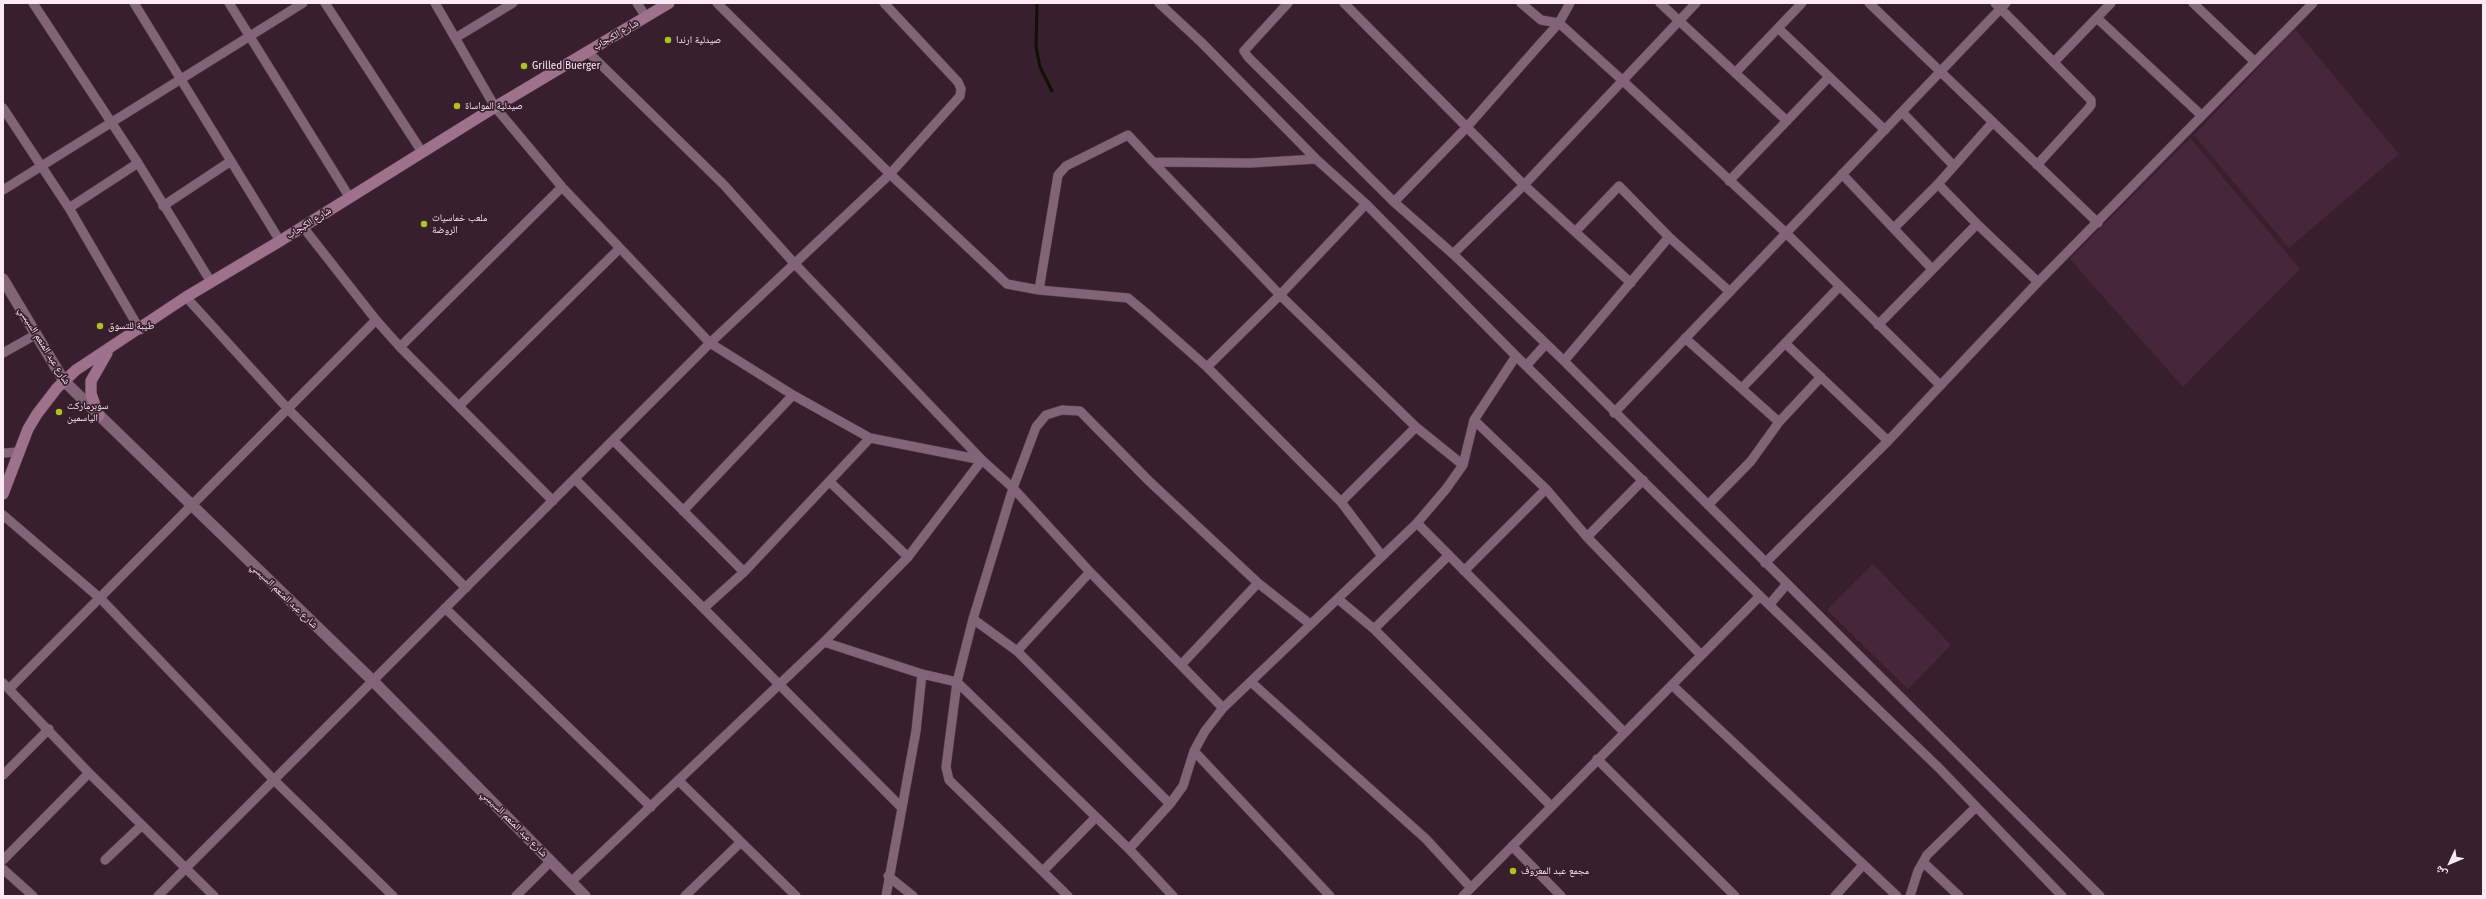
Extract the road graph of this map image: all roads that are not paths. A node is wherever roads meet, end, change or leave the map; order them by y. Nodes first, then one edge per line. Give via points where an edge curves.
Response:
1 (33, 3) edge
2 (134, 3) edge
3 (229, 3) edge
4 (303, 3) edge
5 (324, 3) edge
6 (435, 3) edge
7 (513, 3) edge
8 (637, 3) edge
9 (669, 3) edge
10 (717, 3) edge
11 (884, 3) edge
12 (1159, 3) edge
13 (1288, 3) edge
14 (1344, 3) edge
15 (1521, 3) edge
16 (1570, 3) edge
17 (1660, 3) edge
18 (1696, 3) edge
19 (1802, 3) edge
20 (1869, 3) edge
21 (2111, 3) edge
22 (2193, 3) edge
23 (2313, 3) edge
24 (2000, 5) edge
25 (646, 17) junction
26 (2097, 18) junction
27 (1680, 21) junction
28 (1559, 23) junction
29 (1778, 28) junction
30 (251, 36) junction
31 (457, 37) junction
32 (588, 52) junction
33 (2254, 61) junction
34 (2054, 62) junction
35 (1941, 71) junction
36 (1735, 73) junction
37 (1830, 77) junction
38 (182, 78) junction
39 (1622, 80) junction
40 (495, 107) junction
41 (3, 108) edge
42 (1902, 112) junction
43 (2201, 116) junction
44 (6, 120) edge
45 (1786, 121) junction
46 (1993, 122) junction
47 (112, 124) junction
48 (1466, 128) junction
49 (1885, 130) junction
50 (422, 152) junction
51 (1316, 159) junction
52 (231, 160) junction
53 (1153, 162) junction
54 (138, 163) junction
55 (2037, 165) junction
56 (41, 166) junction
57 (1954, 166) junction
58 (890, 174) junction
59 (1842, 174) junction
60 (1729, 181) junction
61 (1938, 184) junction
62 (1524, 185) junction
63 (562, 187) junction
64 (3, 190) edge
65 (350, 198) junction
66 (1394, 202) junction
67 (1366, 204) junction
68 (163, 206) junction
69 (69, 208) junction
70 (2098, 223) junction
71 (1977, 224) junction
72 (303, 227) junction
73 (1894, 228) junction
74 (1575, 232) junction
75 (1786, 233) junction
76 (1669, 237) junction
77 (280, 241) junction
78 (619, 249) junction
79 (1453, 254) junction
80 (794, 263) junction
81 (1932, 269) junction
82 (3, 279) edge
83 (210, 282) junction
84 (1631, 282) junction
85 (2038, 282) junction
86 (1840, 286) junction
87 (1040, 290) junction
88 (1730, 292) junction
89 (1280, 295) junction
90 (186, 297) junction
91 (376, 320) junction
92 (1878, 325) junction
93 (140, 330) junction
94 (35, 336) junction
95 (1685, 338) junction
96 (710, 343) junction
97 (1786, 344) junction
98 (1545, 345) junction
99 (400, 347) junction
100 (109, 349) junction
101 (3, 353) edge
102 (1516, 356) junction
103 (1564, 361) junction
104 (1526, 366) junction
105 (1207, 367) junction
106 (1821, 377) junction
107 (64, 381) junction
108 (1940, 385) junction
109 (1742, 388) junction
110 (793, 395) junction
111 (459, 406) junction
112 (288, 409) junction
113 (1614, 413) junction
114 (99, 416) junction
115 (1474, 420) junction
116 (1779, 422) junction
117 (1416, 427) junction
118 (870, 438) junction
119 (613, 440) junction
120 (1888, 441) junction
121 (20, 452) junction
122 (3, 453) edge
123 (982, 460) junction
124 (1463, 466) junction
125 (575, 479) junction
126 (1643, 480) junction
127 (830, 482) junction
128 (1013, 488) junction
129 (1546, 489) junction
130 (3, 494) edge
131 (553, 501) junction
132 (1341, 502) junction
133 (1708, 505) junction
134 (192, 507) junction
135 (683, 511) junction
136 (3, 515) edge
137 (1417, 523) junction
138 (1587, 537) junction
139 (1449, 555) junction
140 (1382, 556) junction
141 (908, 557) junction
142 (1764, 563) junction
143 (1464, 571) junction
144 (744, 572) junction
145 (1090, 572) junction
146 (1258, 582) junction
147 (1786, 585) junction
148 (466, 588) junction
149 (1760, 596) junction
150 (101, 599) junction
151 (1338, 599) junction
152 (1770, 604) junction
153 (445, 608) junction
154 (704, 608) junction
155 (973, 619) junction
156 (1310, 624) junction
157 (1374, 629) junction
158 (824, 642) junction
159 (1016, 651) junction
160 (1701, 655) junction
161 (1181, 665) junction
162 (922, 674) junction
163 (373, 681) junction
164 (957, 682) junction
165 (1251, 682) junction
166 (1672, 685) junction
167 (6, 686) edge
168 (780, 686) junction
169 (1223, 708) junction
170 (49, 729) junction
171 (1624, 732) junction
172 (1194, 751) junction
173 (1597, 760) junction
174 (89, 773) junction
175 (3, 775) edge
176 (274, 780) junction
177 (679, 781) junction
178 (1170, 804) junction
179 (1551, 806) junction
180 (651, 807) junction
181 (1976, 807) junction
182 (902, 808) junction
183 (1095, 818) junction
184 (142, 825) junction
185 (741, 842) junction
186 (1512, 846) junction
187 (1129, 849) junction
188 (3, 860) edge
189 (105, 860) dead end
190 (551, 861) junction
191 (1923, 862) junction
192 (1863, 865) junction
193 (186, 868) junction
194 (3, 869) edge
195 (1043, 871) junction
196 (888, 876) junction
197 (571, 882) junction
198 (1471, 888) junction
199 (33, 896) edge
200 (158, 896) edge
201 (214, 896) edge
202 (393, 896) edge
203 (516, 896) edge
204 (586, 896) edge
205 (685, 896) edge
206 (796, 896) edge
207 (886, 896) edge
208 (913, 896) edge
209 (1068, 896) edge
210 (1173, 896) edge
211 (1330, 896) edge
212 (1463, 896) edge
213 (1560, 896) edge
214 (1735, 896) edge
215 (1835, 896) edge
216 (1896, 896) edge
217 (1910, 896) edge
218 (1958, 896) edge
219 (2062, 896) edge
220 (2100, 896) edge

1 - 47 street
2 - 38 street
3 - 30 street
4 - 30 street
5 - 50 street
6 - 31 street
7 - 31 street
8 - 25 street
9 - 25 main road, شارع الكبجاب
10 - 58 street
11 - 58 street via 958,82 961,89 960,96
12 - 51 street
13 - 66 street via 1244,50 1248,57
14 - 48 street
15 - 28 street via 1541,20
16 - 28 street
17 - 27 street
18 - 27 street
19 - 29 street
20 - 35 street
21 - 26 street
22 - 33 street
23 - 33 street
24 - 34 street
24 - 35 street
25 - 32 main road, شارع الكبجاب
26 - 34 street
26 - 43 street
27 - 36 street
27 - 39 street
28 - 39 street
28 - 48 street
29 - 36 street
29 - 37 street
30 - 38 street
30 - 65 street
31 - 40 street
32 - 40 main road, شارع الكبجاب
32 - 80 street via 724,186
33 - 43 street
34 - 55 street via 2085,92 2092,105
35 - 42 street
35 - 46 street
36 - 45 street
37 - 45 street
37 - 49 street
38 - 47 street
38 - 52 street
39 - 60 street
39 - 62 street
40 - 50 main road, شارع الكبجاب
40 - 63 street
41 - 44 street
42 - 49 street
42 - 57 street
43 - 70 street
44 - 56 street
45 - 60 street
46 - 55 street
46 - 57 street
47 - 54 street
47 - 56 street
48 - 62 street
48 - 66 street
49 - 59 street
50 - 65 main road, شارع الكبجاب
51 - 53 street via 1251,163
51 - 67 street
52 - 68 street
52 - 77 street
53 - 87 street via 1128,135 1062,169 1058,175
53 - 89 street
54 - 68 street
54 - 69 street
55 - 70 street
56 - 64 street
56 - 69 street
57 - 61 street
58 - 80 street
58 - 87 street via 1007,284
59 - 73 street
59 - 75 street
60 - 75 street
61 - 71 street
61 - 73 street
62 - 74 street
62 - 79 street
63 - 78 street
63 - 99 street
65 - 72 main road, شارع الكبجاب
66 - 79 street
67 - 89 street
67 - 102 street
68 - 83 street
69 - 93 street
70 - 85 street
71 - 81 street
71 - 85 street
72 - 77 main road, شارع الكبجاب
72 - 91 street
73 - 81 street
74 - 76 street via 1619,186
74 - 84 street
75 - 86 street
75 - 88 street
76 - 84 street
76 - 88 street
77 - 83 main road, شارع الكبجاب
78 - 96 street
78 - 111 street
79 - 98 street
80 - 96 street
80 - 123 street
81 - 92 street
82 - 94 street, شارع عبد المنعم السيسي
83 - 90 main road, شارع الكبجاب
84 - 103 street
85 - 108 street
86 - 92 street
86 - 97 street
87 - 105 street via 1128,298
88 - 95 street
89 - 105 street
89 - 117 street
90 - 93 main road, شارع الكبجاب
90 - 112 street
91 - 99 street
91 - 112 street
92 - 108 street
93 - 100 main road, شارع الكبجاب
94 - 101 street
94 - 107 street, شارع عبد المنعم السيسي
95 - 109 street
95 - 113 street
96 - 110 street
96 - 119 street
97 - 106 street
97 - 109 street
98 - 103 street
98 - 104 street
99 - 111 street
100 - 107 main road, شارع الكبجاب via 76,370
100 - 114 main road via 91,381 91,394
102 - 104 street
102 - 115 street
103 - 113 street
104 - 126 street
105 - 132 street
106 - 116 street
106 - 120 street
107 - 114 street, شارع عبد المنعم السيسي
107 - 121 main road, شارع الكبجاب via 37,414
108 - 120 street
109 - 116 street
110 - 118 street
110 - 135 street
111 - 131 street
112 - 134 street
112 - 148 street
113 - 133 street
114 - 134 street, شارع عبد المنعم السيسي
115 - 124 street
115 - 129 street
116 - 133 street via 1751,461
117 - 124 street
117 - 132 street
118 - 123 street
118 - 127 street
119 - 125 street
119 - 135 street
120 - 142 street
121 - 122 street
121 - 130 main road, شارع الكبجاب
123 - 128 street
123 - 141 street
124 - 137 street
125 - 131 street
125 - 154 street
126 - 138 street
126 - 149 street
127 - 141 street
127 - 144 street
128 - 145 street
128 - 146 street via 1036,427 1046,415 1062,410 1080,411 1149,481
128 - 155 street
129 - 138 street
129 - 143 street
131 - 148 street
132 - 140 street
133 - 142 street
134 - 150 street
134 - 163 street, شارع عبد المنعم السيسي
135 - 144 street
136 - 150 street
137 - 139 street
137 - 140 street
138 - 160 street
139 - 143 street
139 - 157 street
140 - 151 street
141 - 158 street
142 - 147 street
143 - 171 street
144 - 154 street
145 - 159 street
145 - 161 street
146 - 156 street
146 - 161 street
147 - 152 street
147 - 220 street
148 - 153 street
149 - 152 street
149 - 160 street
150 - 167 street
150 - 176 street
151 - 156 street
151 - 157 street
152 - 181 street
153 - 163 street
153 - 180 street
154 - 168 street
155 - 159 street
155 - 164 street
156 - 165 street
157 - 179 street
158 - 162 street
158 - 168 street via 798,665
159 - 178 street
160 - 166 street
161 - 169 street
162 - 164 street
162 - 182 street via 916,731
163 - 176 street
163 - 190 street, شارع عبد المنعم السيسي
164 - 183 street
164 - 195 street via 946,767 949,780
165 - 169 street
165 - 198 street via 1426,839
166 - 171 street
166 - 192 street
167 - 170 street
168 - 177 street
168 - 182 street
169 - 172 street via 1205,731
170 - 174 street
170 - 175 street
171 - 173 street
172 - 178 street via 1183,786
172 - 211 street
173 - 179 street
173 - 214 street
174 - 184 street
174 - 188 street
176 - 193 street
176 - 202 street
177 - 180 street
177 - 185 street
178 - 187 street
179 - 186 street
180 - 197 street
181 - 191 street
181 - 219 street
182 - 196 street
183 - 187 street
183 - 195 street
184 - 189 street
184 - 193 street
185 - 205 street
185 - 206 street
186 - 198 street
186 - 213 street
187 - 210 street
190 - 197 street, شارع عبد المنعم السيسي
190 - 203 street
191 - 217 street
191 - 218 street
192 - 215 street
192 - 216 street
193 - 200 street
193 - 201 street
194 - 199 street
195 - 209 street
196 - 207 street
196 - 208 street
197 - 204 street, شارع عبد المنعم السيسي
198 - 212 street

